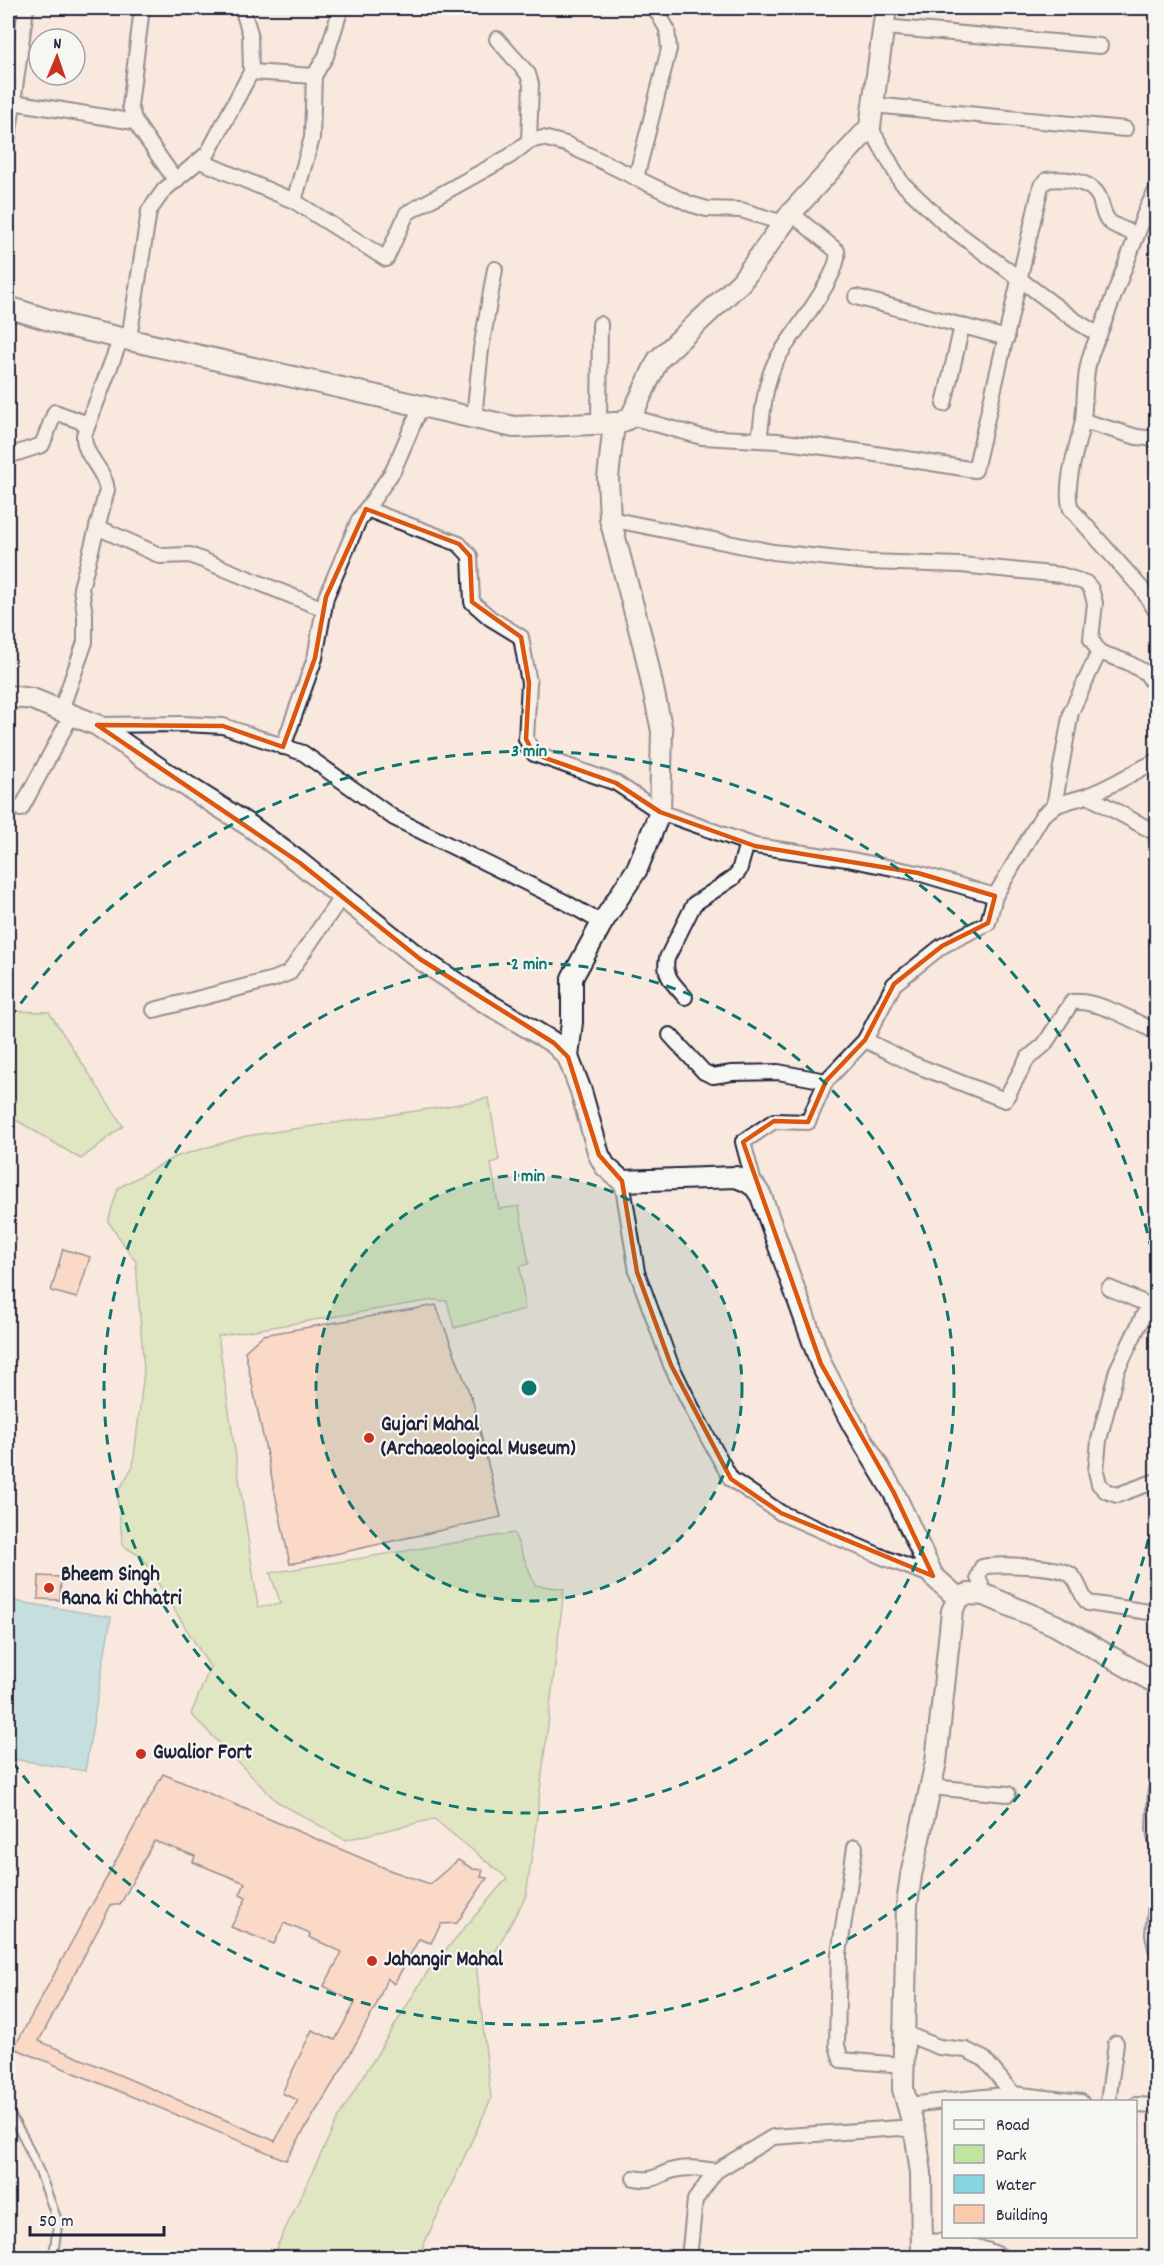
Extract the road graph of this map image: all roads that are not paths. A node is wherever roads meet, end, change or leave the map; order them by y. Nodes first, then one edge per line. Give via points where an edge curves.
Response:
1 (26, 8) edge
2 (142, 8) edge
3 (242, 8) edge
4 (341, 8) edge
5 (655, 8) edge
6 (885, 17) edge
7 (496, 39) dead end
8 (1100, 46) dead end
9 (250, 72) junction
10 (314, 76) junction
11 (13, 102) junction
12 (873, 105) junction
13 (135, 122) junction
14 (870, 127) junction
15 (1125, 129) dead end
16 (8, 139) edge
17 (529, 141) junction
18 (200, 160) junction
19 (636, 178) junction
20 (176, 181) junction
21 (1156, 191) edge
22 (294, 201) junction
23 (787, 218) junction
24 (1137, 235) junction
25 (495, 269) dead end
26 (1021, 280) junction
27 (856, 297) dead end
28 (8, 308) edge
29 (600, 324) dead end
30 (962, 326) junction
31 (1099, 335) junction
32 (1007, 338) junction
33 (125, 339) junction
34 (944, 404) dead end
35 (421, 406) junction
36 (474, 418) junction
37 (615, 421) junction
38 (1083, 421) junction
39 (88, 424) junction
40 (1156, 439) edge
41 (759, 440) junction
42 (8, 456) edge
43 (366, 509) junction
44 (610, 519) junction
45 (97, 527) junction
46 (324, 609) junction
47 (1156, 611) edge
48 (1099, 652) junction
49 (1156, 687) edge
50 (8, 696) edge
51 (66, 712) junction
52 (97, 725) junction
53 (283, 747) junction
54 (1156, 761) edge
55 (1088, 796) junction
56 (1054, 806) junction
57 (21, 809) dead end
58 (660, 812) junction
59 (1156, 833) edge
60 (747, 843) junction
61 (342, 896) junction
62 (995, 896) junction
63 (603, 923) junction
64 (685, 997) dead end
65 (153, 1010) dead end
66 (1156, 1032) edge
67 (670, 1035) dead end
68 (865, 1040) junction
69 (568, 1058) junction
70 (826, 1081) junction
71 (622, 1181) junction
72 (755, 1187) junction
73 (1109, 1288) dead end
74 (1153, 1306) edge
75 (1156, 1481) edge
76 (933, 1576) junction
77 (985, 1595) junction
78 (958, 1598) junction
79 (1156, 1613) edge
80 (1156, 1683) edge
81 (930, 1788) junction
82 (1156, 1790) edge
83 (1008, 1794) dead end
84 (1156, 1841) edge
85 (855, 1847) dead end
86 (1156, 1906) edge
87 (1156, 1948) edge
88 (904, 2033) junction
89 (1116, 2043) dead end
90 (903, 2065) junction
91 (1012, 2094) junction
92 (955, 2100) edge
93 (1064, 2100) edge
94 (1108, 2100) edge
95 (942, 2101) edge
96 (908, 2105) junction
97 (1137, 2105) edge
98 (1156, 2106) edge
99 (8, 2111) edge
100 (915, 2131) junction
101 (716, 2171) junction
102 (634, 2178) dead end
103 (922, 2250) edge
104 (53, 2258) edge
105 (689, 2258) edge
106 (1005, 2258) edge

1 - 11 street
2 - 13 street via 130,106
3 - 9 street via 250,33
4 - 10 street via 326,56
5 - 19 street via 667,29 669,49
6 - 8 street
6 - 12 main road
7 - 17 street via 528,74
9 - 10 street
9 - 18 street via 208,153
10 - 22 street via 312,138
11 - 13 street
11 - 16 street
12 - 14 main road
12 - 15 street
13 - 20 street
14 - 23 main road
14 - 26 street via 901,182 943,222
17 - 19 street via 543,138 566,144
17 - 22 street via 510,156 406,213 386,259
18 - 20 street
18 - 22 street
19 - 23 street via 707,209
20 - 33 street via 149,211
21 - 24 street
23 - 37 main road via 741,282 658,360
23 - 41 street via 837,251 838,259 827,283 776,360
24 - 26 street via 1110,222 1090,186 1047,180 1041,186
24 - 31 street
25 - 36 street
26 - 31 street
26 - 32 street
27 - 30 street
28 - 33 main road
29 - 37 street
30 - 32 street
30 - 34 street
31 - 38 street via 1086,369
32 - 41 street via 975,470
33 - 35 main road
33 - 39 street
35 - 36 main road
35 - 43 street via 393,471
36 - 37 main road via 514,427
37 - 41 street via 702,437
37 - 44 main road via 608,477
38 - 40 street
38 - 47 street via 1071,477 1071,509 1142,589
39 - 42 street via 55,412 42,445
39 - 45 street via 84,444 106,480 107,490
43 - 46 street
43 - 58 street via 459,544 470,556 472,602 520,637 529,683 526,739 534,754 616,783
44 - 48 street via 773,552 1060,575 1091,589 1095,603 1091,639
44 - 58 main road via 662,731
45 - 46 street via 161,556 190,555
45 - 51 street via 81,588 85,642
46 - 53 street via 315,658
48 - 49 street via 1146,673
48 - 56 street via 1071,712
50 - 51 main road via 32,699
51 - 52 main road
51 - 57 street
52 - 53 street via 223,726
52 - 61 main road via 250,826
53 - 63 street via 303,753 394,818
54 - 55 street
55 - 56 street
55 - 59 street
56 - 62 street via 1042,816
58 - 60 street
58 - 63 main road via 636,869
60 - 62 street via 918,873
60 - 64 street via 739,871 694,904 667,958 667,976
61 - 65 street via 290,973
61 - 69 main road via 420,959 554,1042
62 - 68 street via 988,923 942,946 894,984
63 - 69 main road via 572,978
66 - 68 street via 1084,1000 1072,1002 1044,1045 1028,1059 1005,1100 913,1064
67 - 70 street via 704,1072 713,1076 778,1072
68 - 70 street
69 - 71 main road via 599,1155
70 - 72 street via 808,1122 774,1121 743,1143
71 - 72 main road via 736,1177
71 - 76 street via 637,1272 671,1365 731,1479 781,1513
72 - 76 main road via 821,1364 894,1493
73 - 74 street
74 - 75 street via 1117,1370 1099,1440 1096,1471 1099,1484 1117,1494
76 - 78 main road
77 - 78 main road
77 - 79 street via 978,1577 982,1567 997,1564 1052,1569 1070,1573 1088,1603
77 - 80 main road via 1055,1626
78 - 81 main road via 952,1611
81 - 83 street
81 - 88 main road via 908,1895
82 - 84 street
85 - 90 street via 839,1954 837,2045 841,2060
86 - 87 street
88 - 90 main road
88 - 91 street via 984,2059
89 - 94 street
90 - 96 main road
91 - 92 street
91 - 93 street
95 - 96 street
96 - 100 main road
97 - 98 street
99 - 104 lane via 40,2173 58,2222
100 - 101 street via 899,2128 773,2137
100 - 103 main road via 921,2173
101 - 102 street via 678,2169 647,2181
101 - 105 street via 695,2200
103 - 106 street via 947,2240

